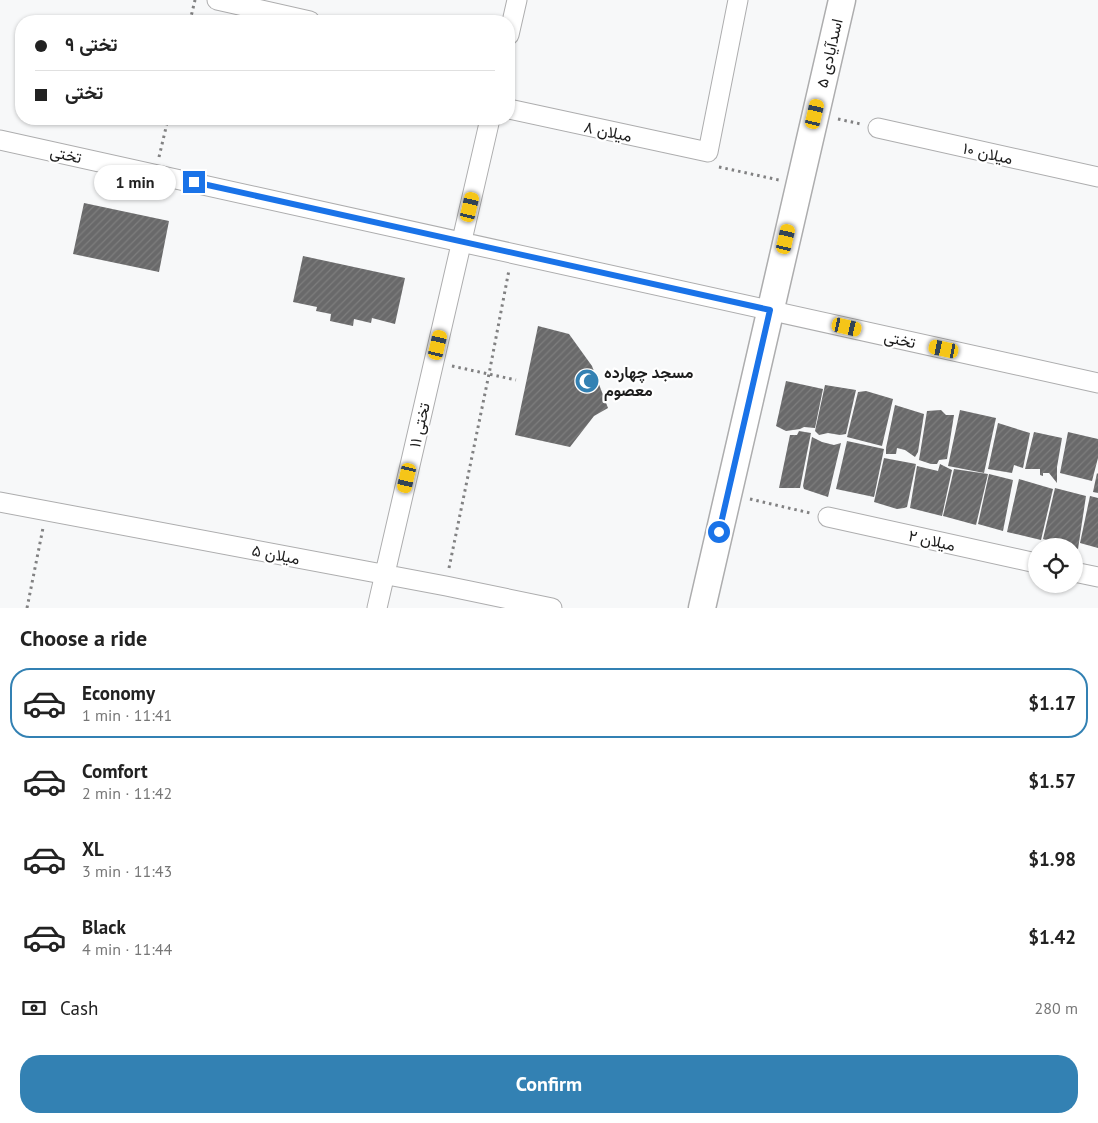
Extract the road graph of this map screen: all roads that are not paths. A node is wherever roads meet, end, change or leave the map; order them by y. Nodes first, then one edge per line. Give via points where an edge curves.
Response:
1 (217, 0) edge
2 (517, 0) edge
3 (738, 0) edge
4 (842, 0) edge
5 (237, 2) edge
6 (287, 15) edge
7 (514, 15) edge
8 (515, 111) edge
9 (489, 125) edge
10 (878, 128) road end
11 (0, 140) edge
12 (1098, 177) edge
13 (462, 242) junction
14 (770, 310) junction
15 (1098, 383) edge
16 (0, 502) edge
17 (828, 517) road end
18 (1028, 561) edge
19 (384, 574) junction
20 (1083, 574) edge
21 (1098, 577) edge
22 (376, 608) edge
23 (552, 608) edge
24 (702, 608) edge

1 - 5 street
2 - 7 street
3 - 8 street, میلان ۸ via 708,152
4 - 14 street, اسدآیادی ۵
5 - 6 street
9 - 13 street, تختی ۱۱
10 - 12 street, میلان ۱۰
11 - 13 street, تختی
13 - 14 street, تختی
13 - 19 street, تختی ۱۱
14 - 15 street, تختی
14 - 24 street, اسدآیادی ۵
16 - 19 street, میلان ۵
17 - 18 street, میلان ۲
19 - 22 street, تختی ۱۱
19 - 23 street, میلان ۵
20 - 21 street

